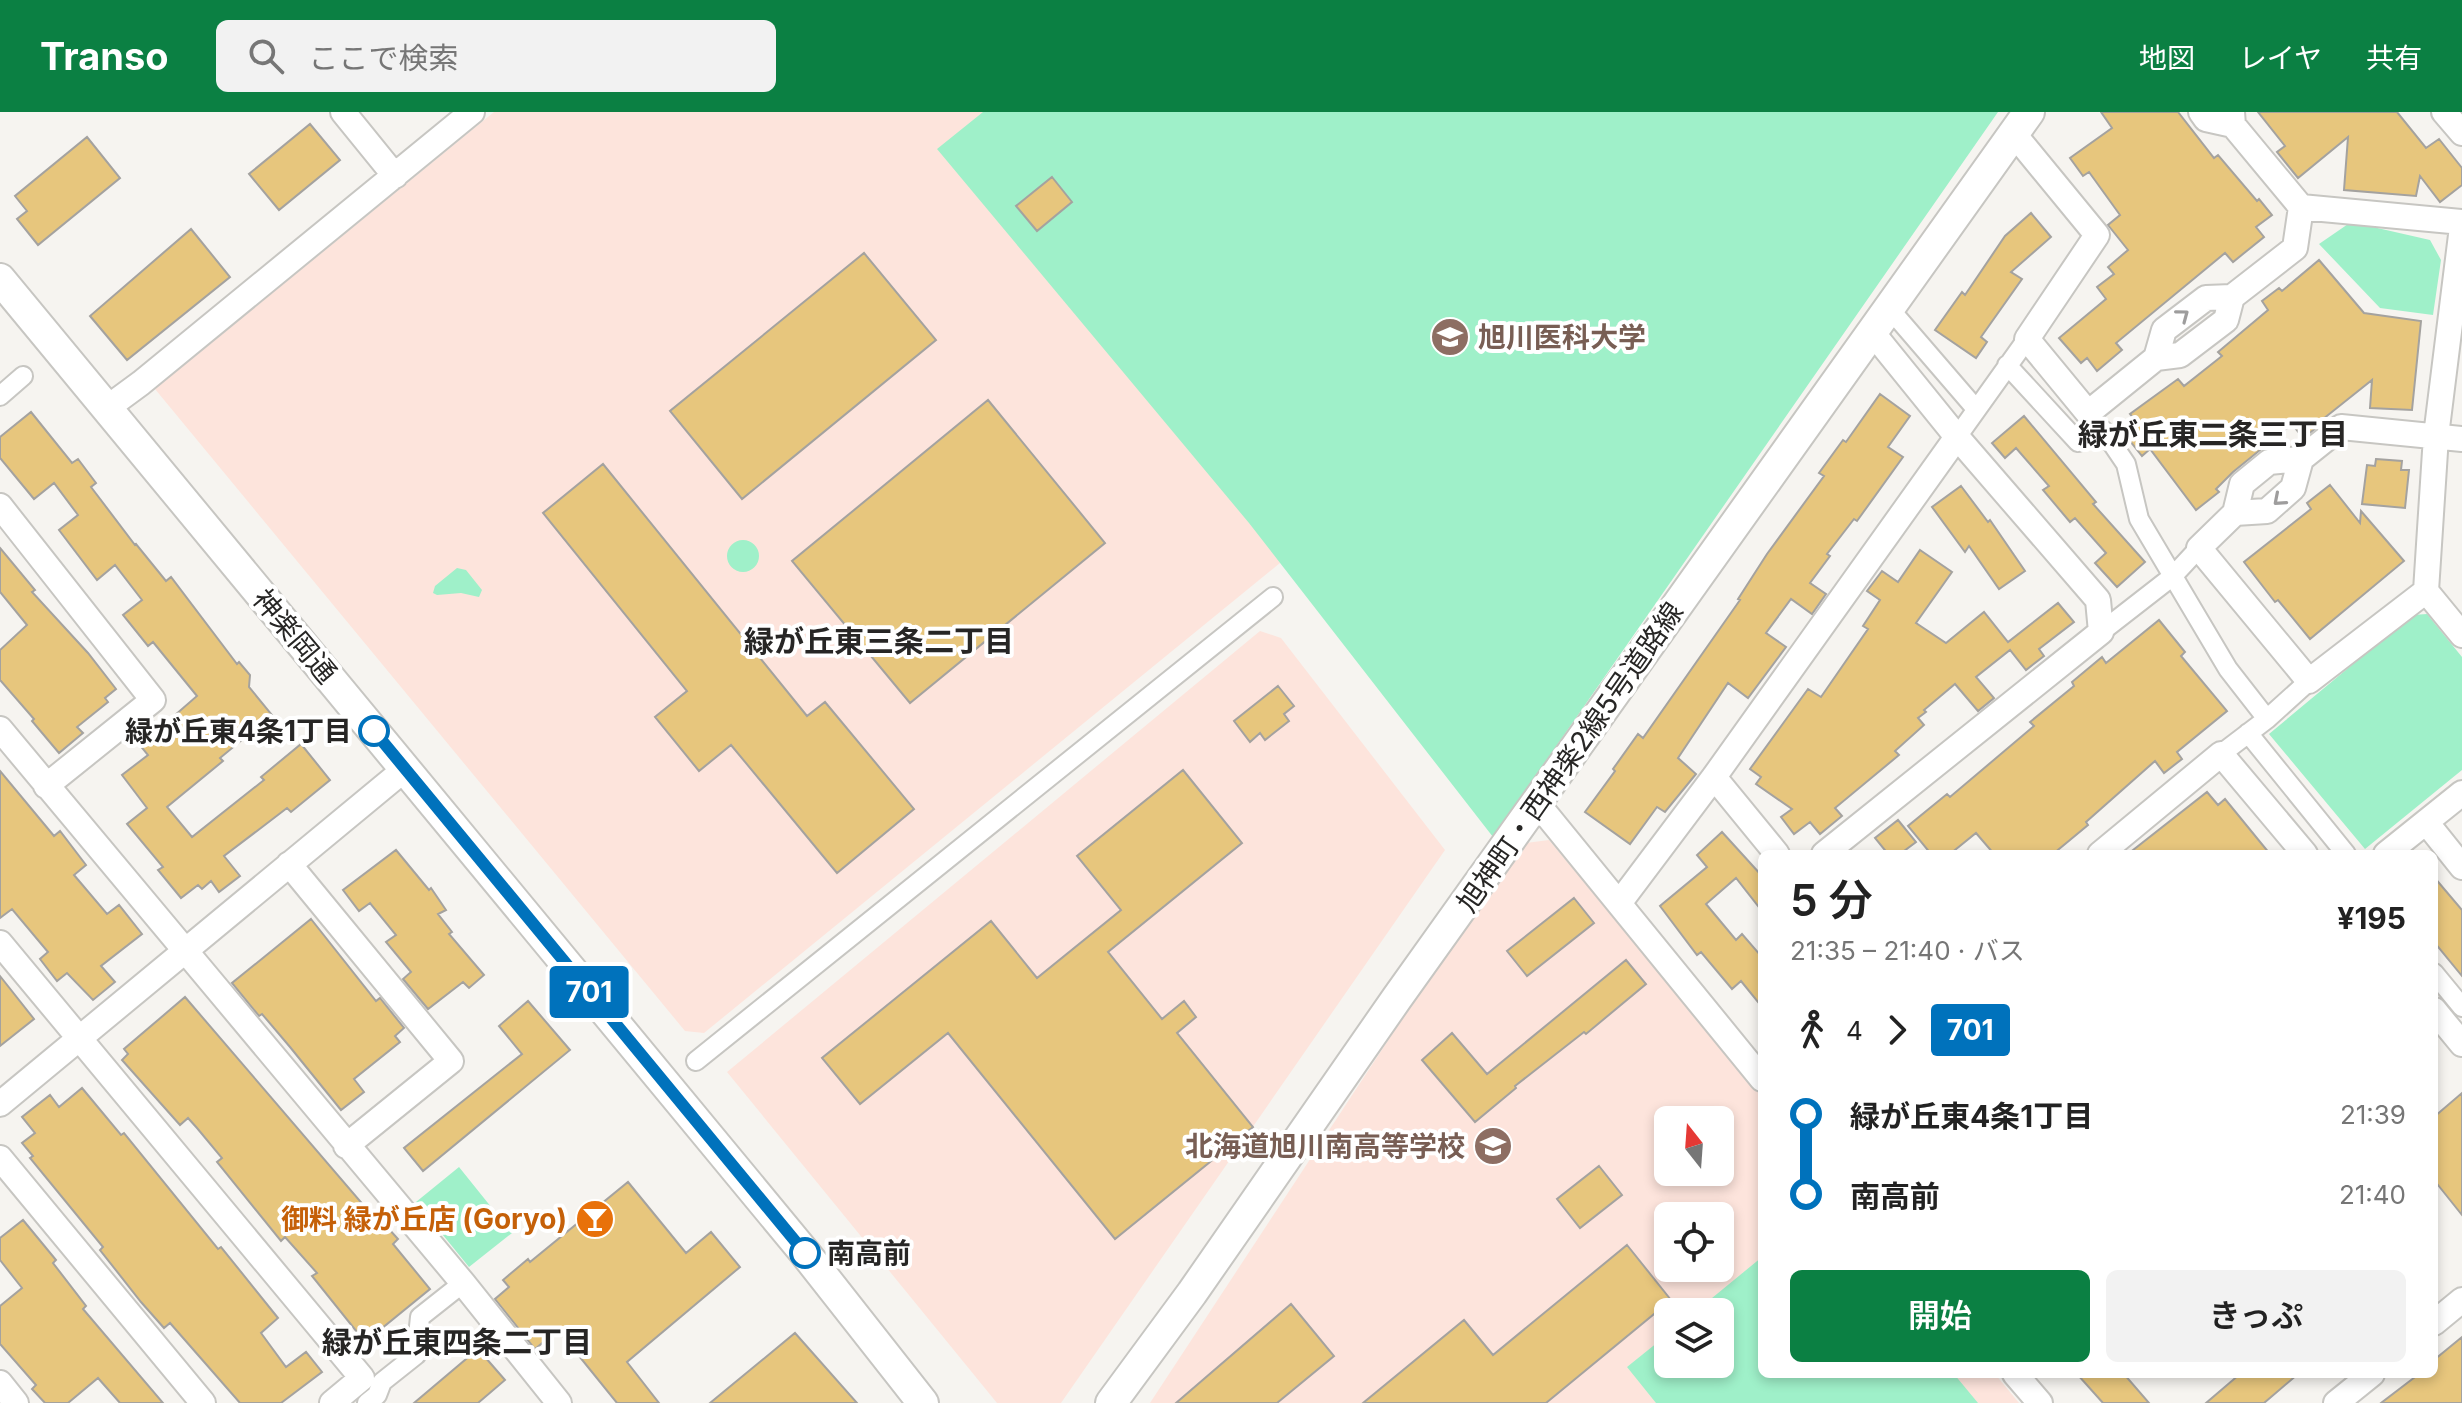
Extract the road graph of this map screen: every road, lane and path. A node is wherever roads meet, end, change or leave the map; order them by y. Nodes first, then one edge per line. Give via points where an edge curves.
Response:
1 (343, 112) edge
2 (472, 112) edge
3 (2201, 112) edge
4 (2444, 112) edge
5 (2232, 119) edge
6 (2021, 123) edge
7 (2462, 133) edge
8 (395, 176) junction
9 (2301, 207) junction
10 (2462, 224) edge
11 (0, 279) edge
12 (1880, 320) junction
13 (2027, 339) junction
14 (2007, 365) junction
15 (23, 376) dead end
16 (0, 396) edge
17 (107, 408) junction
18 (1976, 409) junction
19 (2436, 436) junction
20 (1957, 437) junction
21 (2462, 439) edge
22 (2301, 459) junction
23 (2, 513) edge
24 (2235, 513) junction
25 (2199, 548) junction
26 (2173, 576) junction
27 (2426, 591) junction
28 (1273, 597) dead end
29 (2101, 632) junction
30 (2462, 635) edge
31 (2309, 681) junction
32 (2267, 719) junction
33 (0, 729) edge
34 (2248, 733) junction
35 (2221, 754) junction
36 (405, 769) junction
37 (1714, 777) junction
38 (46, 786) junction
39 (2462, 793) edge
40 (1537, 803) junction
41 (2426, 822) junction
42 (1774, 850) edge
43 (1829, 850) edge
44 (2105, 850) edge
45 (2302, 850) edge
46 (2343, 850) edge
47 (2391, 850) edge
48 (289, 864) junction
49 (2462, 867) edge
50 (1620, 902) junction
51 (0, 943) edge
52 (186, 950) junction
53 (2438, 978) edge
54 (2462, 1007) edge
55 (2438, 1015) edge
56 (79, 1039) junction
57 (2462, 1044) edge
58 (696, 1061) dead end
59 (1758, 1074) edge
60 (0, 1104) edge
61 (346, 1146) junction
62 (0, 1158) edge
63 (463, 1283) junction
64 (2462, 1300) edge
65 (2438, 1320) edge
66 (2018, 1378) edge
67 (2367, 1378) edge
68 (0, 1383) edge
69 (372, 1395) edge
70 (546, 1398) edge
71 (16, 1403) edge
72 (203, 1403) edge
73 (332, 1403) edge
74 (923, 1403) edge
75 (1111, 1403) edge
76 (2040, 1403) edge
77 (2336, 1403) edge

1 - 8 street
2 - 8 street
3 - 5 street via 2206,119
4 - 7 street
5 - 9 street
6 - 12 street, 旭神町・西神楽2線5号道路線
6 - 13 street via 2097,235
8 - 17 street
9 - 10 street
9 - 13 street via 2295,248 2232,297 2226,320 2180,355 2156,358 2088,413
10 - 19 street
11 - 17 street, 神楽岡通
12 - 18 street
12 - 20 street
12 - 40 street, 旭神町・西神楽2線5号道路線
13 - 14 street
14 - 18 street
14 - 26 street via 2078,442 2103,430 2126,464 2139,519
15 - 16 street
17 - 36 street, 神楽岡通
18 - 20 street
19 - 21 street
19 - 22 street via 2341,427
19 - 27 street
20 - 29 street via 2098,600
20 - 37 street
22 - 24 street via 2269,462 2242,484
22 -> 24 street via 2293,488 2267,511
23 - 38 street via 153,700
24 - 25 street
25 - 26 street
25 - 31 street
26 - 29 street
26 - 32 street via 2228,669
27 - 30 street
27 - 31 street
28 - 58 street
29 - 43 street
31 - 32 street
32 - 34 street
33 - 38 street
34 - 35 street
34 - 46 street
35 - 44 street
35 - 45 street
36 - 48 street
36 - 74 street, 神楽岡通
37 - 42 street
37 - 50 street
38 - 52 street
39 - 41 street
40 - 50 street
40 - 75 street, 旭神町・西神楽2線5号道路線
41 - 47 street
41 - 49 street
48 - 52 street
48 - 61 street via 451,1061
50 - 59 street
51 - 56 street
52 - 56 street
52 - 61 street
53 - 54 street
55 - 57 street
56 - 60 street
56 - 69 street
61 - 63 street
62 - 72 street
63 - 69 street via 420,1317 416,1355
63 - 70 street
64 - 65 street
66 - 76 street
67 - 77 street
68 - 71 street
69 - 73 street

